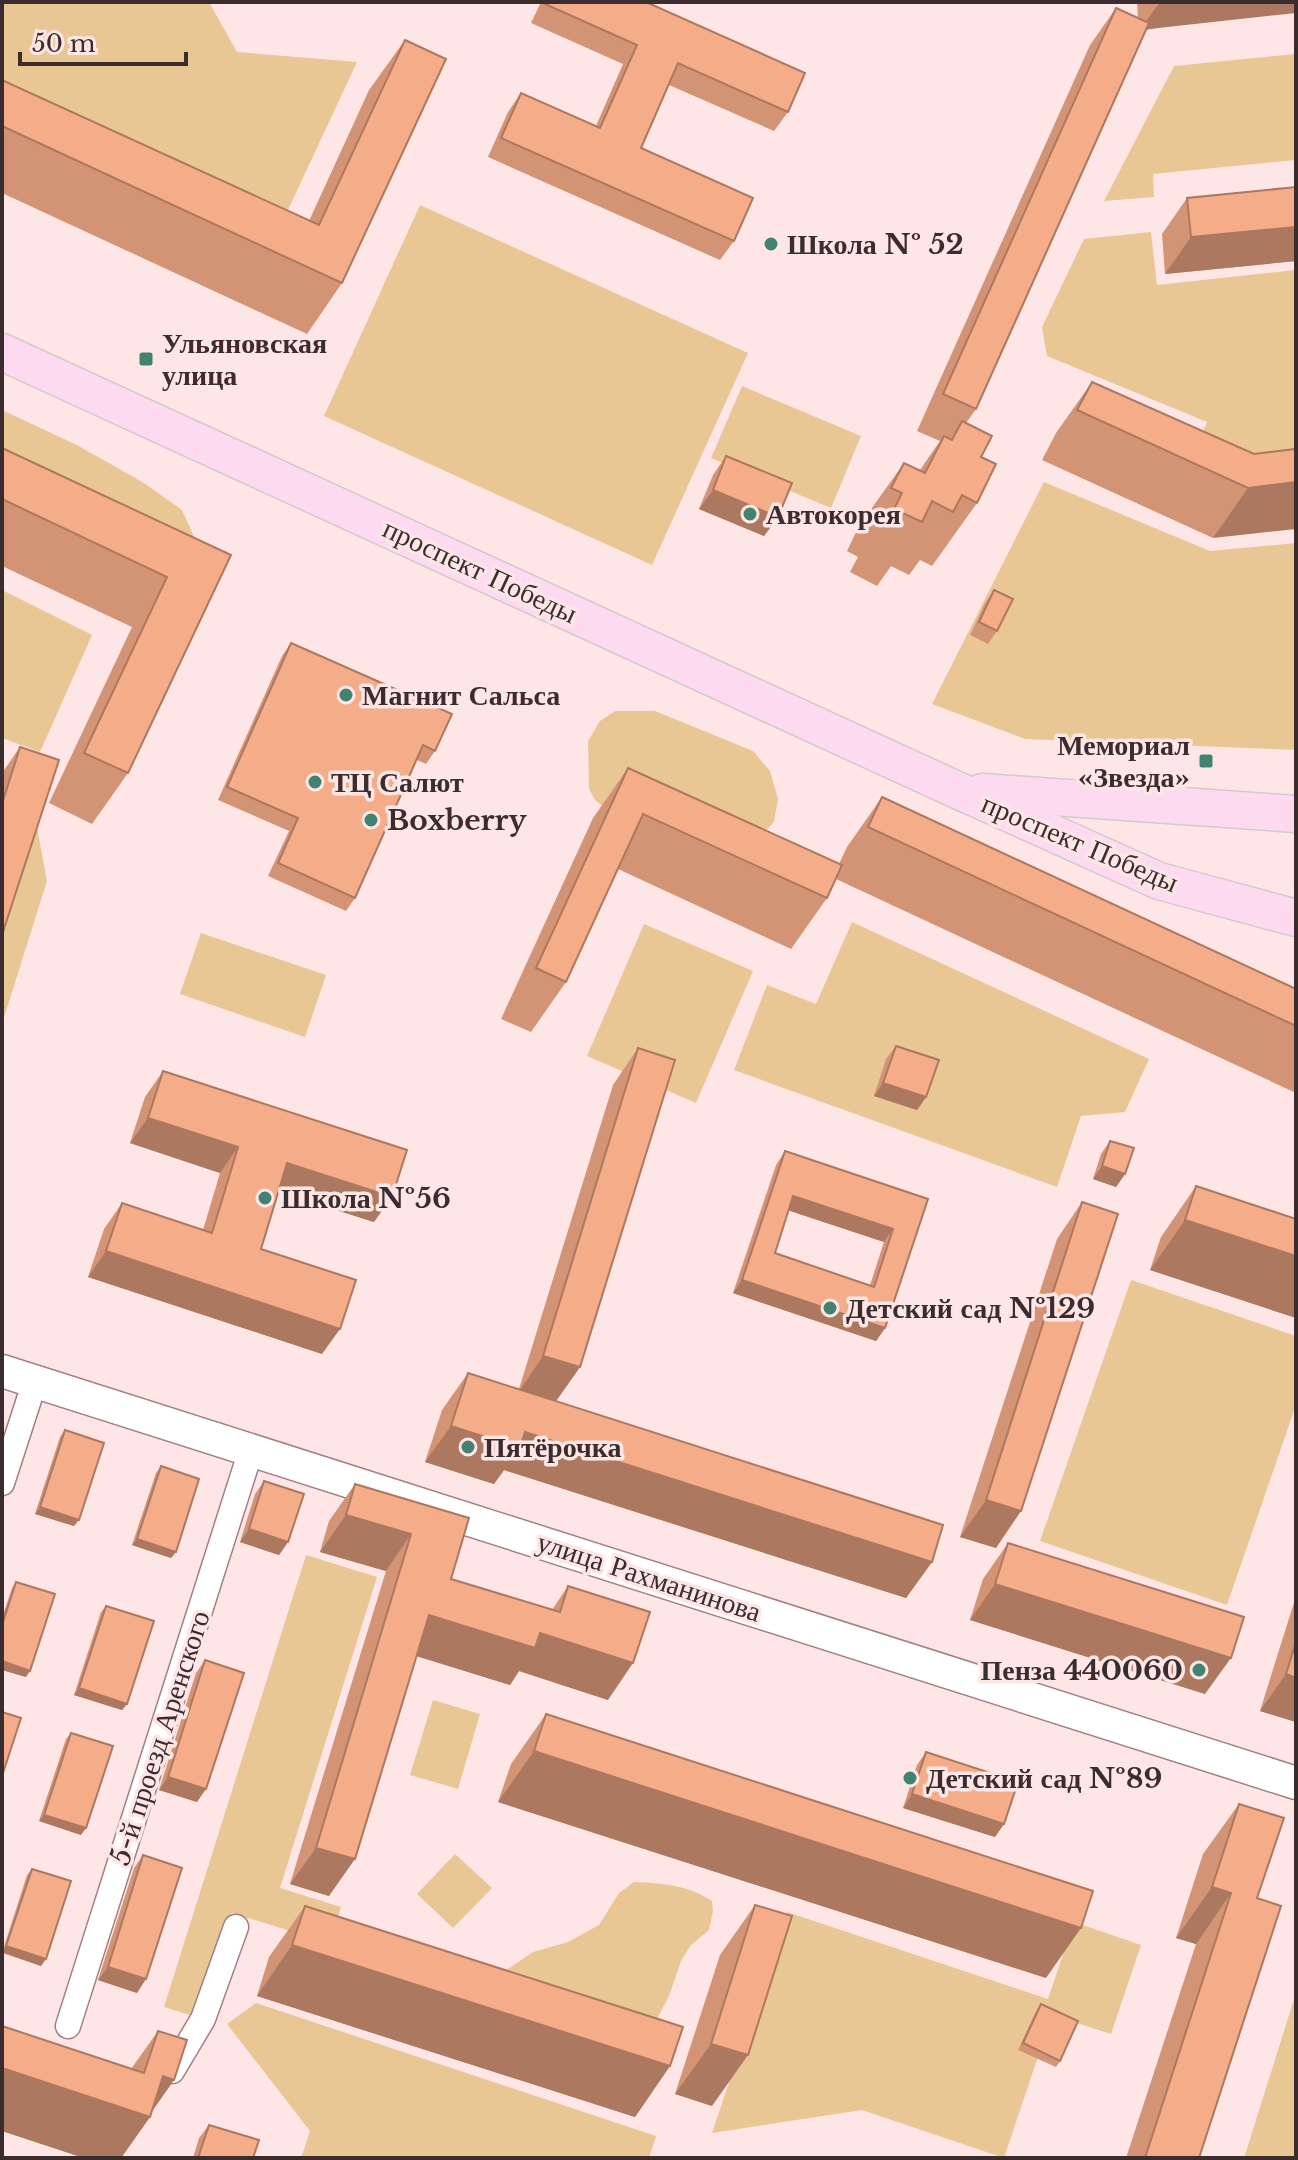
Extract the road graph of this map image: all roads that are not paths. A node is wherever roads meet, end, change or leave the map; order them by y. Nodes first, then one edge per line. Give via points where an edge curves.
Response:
1 (2, 352) edge
2 (957, 790) junction
3 (1296, 814) edge
4 (1296, 918) edge
5 (2, 1371) edge
6 (35, 1381) junction
7 (251, 1450) junction
8 (2, 1483) edge
9 (1296, 1783) edge
10 (236, 1927) dead end
11 (68, 2026) dead end
12 (172, 2071) edge

1 - 2 main road, проспект Победы
2 - 3 main road, проспект Победы
2 - 4 main road, проспект Победы via 1159,881
5 - 6 main road, улица Рахманинова
6 - 7 main road, улица Рахманинова
6 - 8 street
7 - 9 main road, улица Рахманинова
7 - 11 street, 5-й проезд Аренского
10 - 12 street via 203,2019

